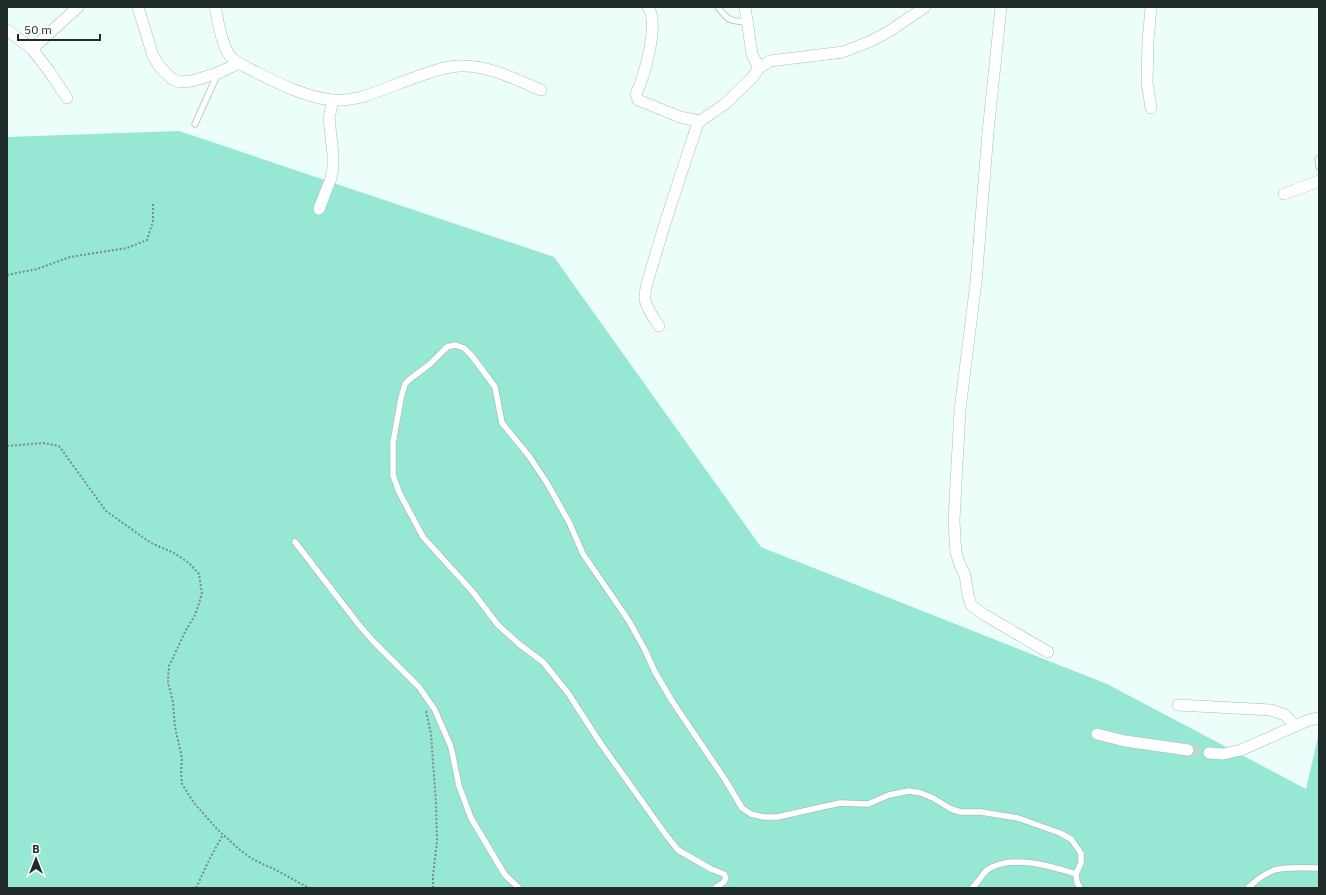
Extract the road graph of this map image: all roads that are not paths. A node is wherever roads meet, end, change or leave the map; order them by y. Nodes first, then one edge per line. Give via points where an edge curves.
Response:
1 (78, 7) edge
2 (138, 7) edge
3 (215, 7) edge
4 (648, 7) edge
5 (718, 7) edge
6 (745, 7) edge
7 (925, 7) edge
8 (1001, 7) edge
9 (1151, 7) edge
10 (747, 22) junction
11 (7, 30) edge
12 (32, 49) junction
13 (239, 63) junction
14 (759, 68) junction
15 (218, 73) junction
16 (541, 90) dead end
17 (67, 98) dead end
18 (333, 100) junction
19 (1151, 108) dead end
20 (700, 121) junction
21 (195, 124) dead end
22 (1318, 159) dead end
23 (1319, 167) edge
24 (1319, 180) edge
25 (1284, 194) dead end
26 (319, 209) dead end
27 (659, 326) dead end
28 (295, 542) dead end
29 (1048, 652) dead end
30 (1178, 705) dead end
31 (1319, 718) edge
32 (1295, 726) junction
33 (1096, 734) dead end
34 (1188, 750) tunnel mouth
35 (1209, 753) tunnel mouth
36 (1319, 868) edge
37 (1076, 874) junction
38 (519, 888) edge
39 (716, 888) edge
40 (972, 888) edge
41 (1080, 888) edge
42 (1248, 888) edge

1 - 12 street
2 - 15 street via 153,56 172,79 180,82 192,81
3 - 13 street via 227,51
4 - 20 street via 652,24 651,42 646,70 636,97 680,117
5 - 10 lane via 732,22
6 - 10 street
7 - 14 street via 888,32 843,52 770,61
8 - 29 street via 976,282 960,410 954,540 971,605
9 - 19 street via 1147,82
10 - 14 street via 752,54
11 - 12 street
12 - 17 street
13 - 15 street
13 - 18 street via 289,88
14 - 20 street via 724,104
15 - 21 lane
16 - 18 street via 479,67 462,66 441,69 362,97
18 - 26 street via 329,118 332,172
20 - 27 street via 646,291 647,305
22 - 23 lane
24 - 25 street
28 - 38 lane via 359,625 419,687 435,710 450,747 470,818 505,875
30 - 32 street via 1271,710 1285,715
31 - 32 street
32 - 35 street via 1241,750 1224,754
33 - 34 street
36 - 42 lane via 1282,867 1269,871
37 - 39 lane via 1081,863 1081,853 1072,839 1018,818 951,809 922,793 909,791 889,795 868,804 840,804 777,817 751,814 742,808 672,701 629,621 583,554 547,483 530,456 502,423 495,387 464,348 455,345 448,347 405,384 393,443 393,475 399,492 423,537 472,591 498,625 543,662 568,693 666,836 678,850 724,874 724,882
37 - 40 lane via 1031,864 1003,863 985,872
37 - 41 lane

